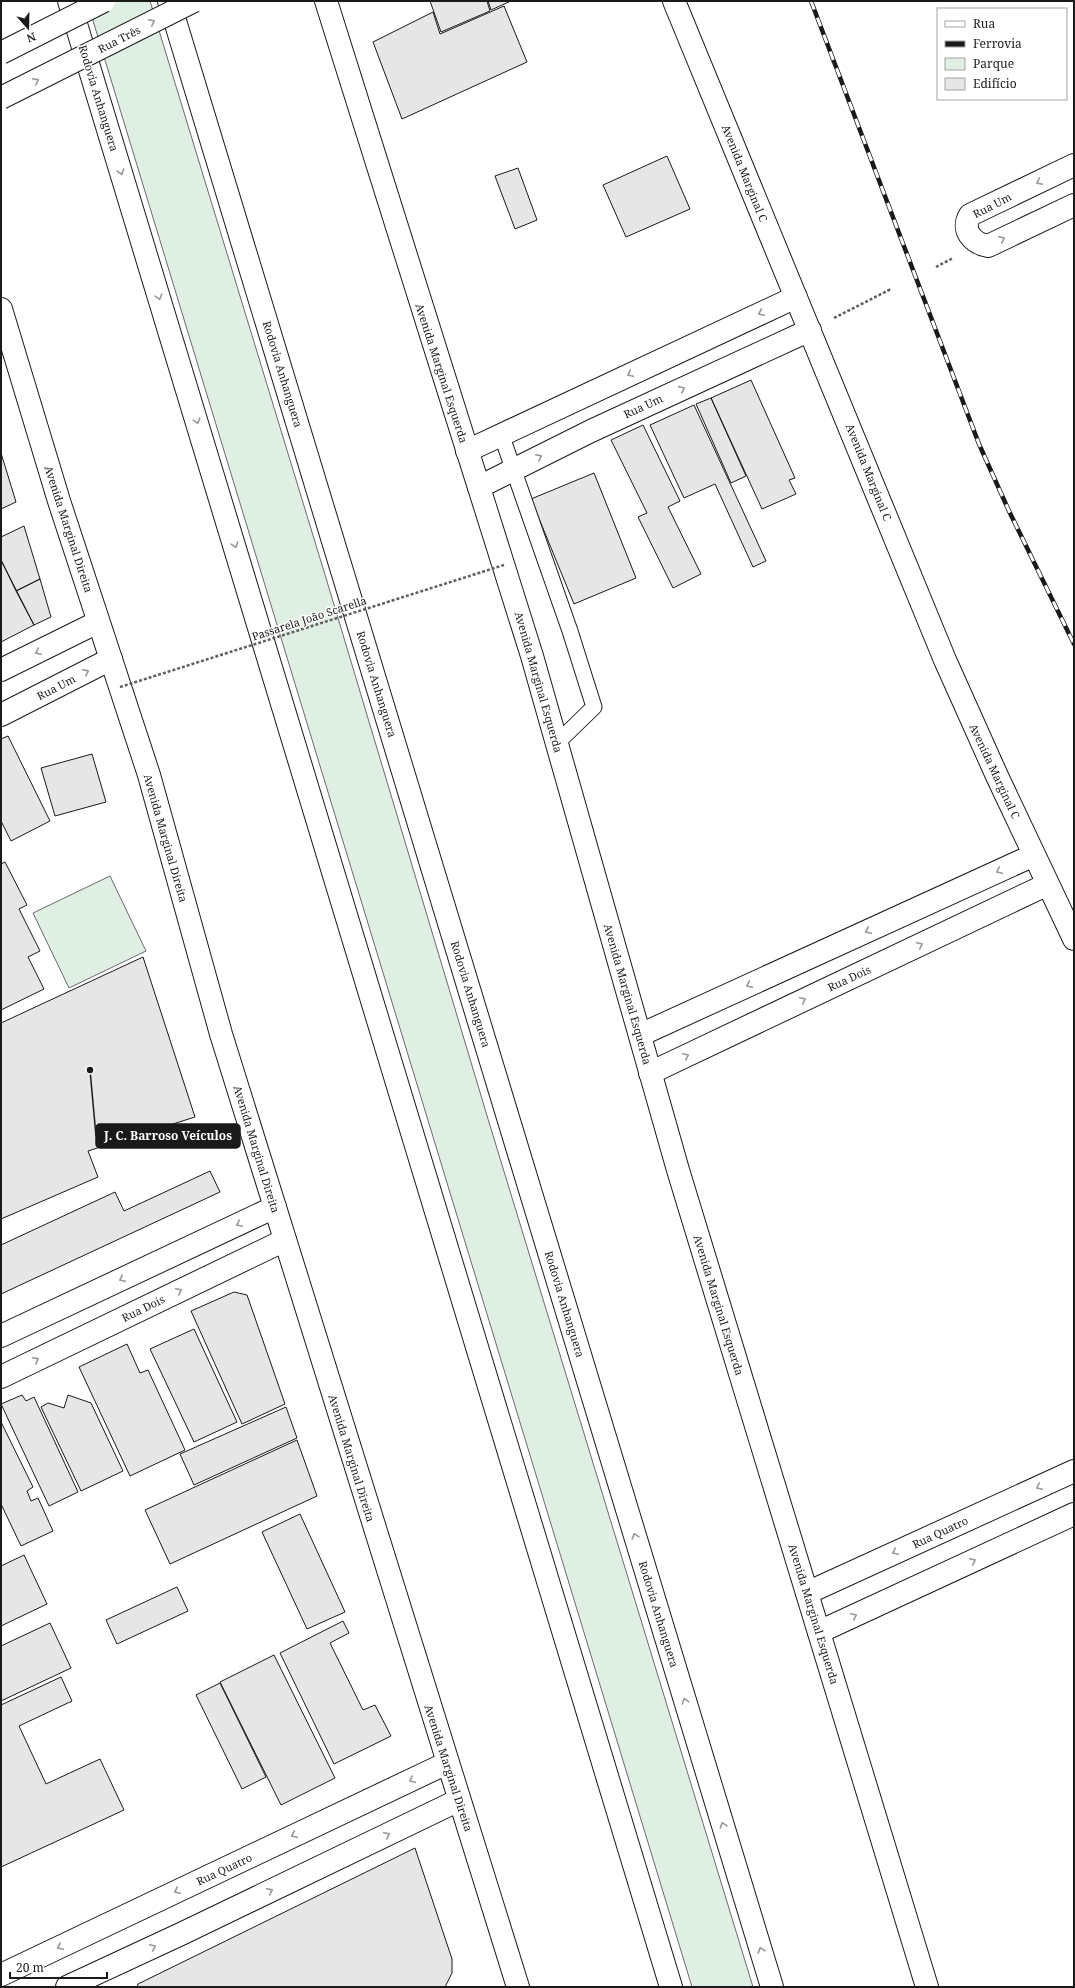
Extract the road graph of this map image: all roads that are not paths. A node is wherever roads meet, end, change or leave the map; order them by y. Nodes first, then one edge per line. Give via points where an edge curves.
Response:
1 (70, 1) edge
2 (104, 1) edge
3 (169, 1) edge
4 (194, 1) edge
5 (326, 1) edge
6 (674, 1) edge
7 (1, 53) edge
8 (1, 98) edge
9 (1074, 165) edge
10 (1074, 205) edge
11 (796, 297) junction
12 (1, 309) edge
13 (810, 330) junction
14 (500, 434) junction
15 (467, 451) junction
16 (512, 470) junction
17 (479, 487) junction
18 (98, 622) junction
19 (111, 659) junction
20 (1, 670) edge
21 (1, 715) edge
22 (557, 744) junction
23 (1034, 855) junction
24 (1048, 884) junction
25 (1074, 939) edge
26 (640, 1035) junction
27 (650, 1073) junction
28 (275, 1207) junction
29 (285, 1240) junction
30 (1, 1336) edge
31 (1, 1376) edge
32 (1074, 1471) edge
33 (1074, 1514) edge
34 (807, 1592) junction
35 (819, 1632) junction
36 (447, 1763) junction
37 (459, 1800) junction
38 (1, 1975) edge
39 (67, 1987) edge
40 (518, 1987) edge
41 (671, 1987) edge
42 (772, 1987) edge
43 (927, 1987) edge

1 -> 41 main road, Rodovia Anhanguera
2 - 7 main road, bridge
42 -> 3 main road, Rodovia Anhanguera
8 -> 4 main road, Rua Três, bridge
5 - 15 main road, Avenida Marginal Esquerda
6 - 11 main road, Avenida Marginal C
9 -> 10 main road, Rua Um via 970,215 966,229 973,240 988,246
11 - 13 main road, Avenida Marginal C
11 -> 14 main road
12 - 18 main road, Avenida Marginal Direita
16 -> 13 main road, Rua Um via 591,430
13 - 23 main road, Avenida Marginal C via 945,660
14 - 15 main road
14 - 16 lane
15 - 17 main road, Avenida Marginal Esquerda
16 - 17 main road, Rua Um
16 - 22 lane via 570,631 594,707
17 - 22 main road, Avenida Marginal Esquerda
18 - 19 main road, Avenida Marginal Direita
18 -> 20 main road
21 -> 19 main road, Rua Um
19 - 28 main road, Avenida Marginal Direita via 149,775 221,1034
22 - 26 main road, Avenida Marginal Esquerda
23 - 24 main road, Avenida Marginal C
23 -> 26 main road
24 - 25 main road, Avenida Marginal C
27 -> 24 main road, Rua Dois
26 - 27 main road, Avenida Marginal Esquerda
27 - 34 main road, Avenida Marginal Esquerda
28 - 29 main road, Avenida Marginal Direita
28 -> 30 main road
31 -> 29 main road, Rua Dois
29 - 36 main road, Avenida Marginal Direita
32 -> 34 main road, Rua Quatro
35 -> 33 main road
34 - 35 main road, Avenida Marginal Esquerda
35 - 43 main road, Avenida Marginal Esquerda
36 - 37 main road, Avenida Marginal Direita
36 -> 38 main road, Rua Quatro
39 -> 37 main road
37 - 40 main road, Avenida Marginal Direita

